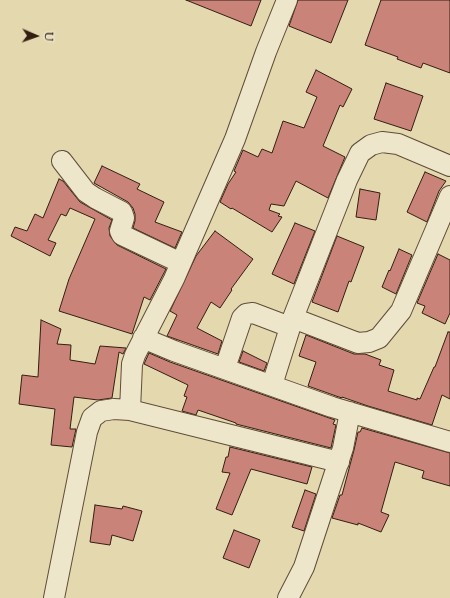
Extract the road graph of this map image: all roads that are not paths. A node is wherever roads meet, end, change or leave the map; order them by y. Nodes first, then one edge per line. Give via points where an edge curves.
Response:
1 (287, 0) edge
2 (62, 161) dead end
3 (450, 166) edge
4 (450, 196) edge
5 (181, 263) junction
6 (292, 323) junction
7 (143, 338) junction
8 (225, 368) junction
9 (272, 385) junction
10 (130, 410) junction
11 (350, 412) junction
12 (450, 442) edge
13 (338, 462) junction
14 (54, 598) edge
15 (288, 598) edge

1 - 5 street via 235,138
2 - 5 street via 86,192 122,212 122,235
3 - 6 street via 398,144 382,142 371,145 360,154 347,180
4 - 6 street via 401,311 379,338 358,343
5 - 7 street
6 - 8 street via 253,313 246,314 242,318
6 - 9 street
7 - 8 street
7 - 10 street via 132,364
8 - 9 street
9 - 11 street
10 - 13 street
10 - 14 street via 101,412 92,418 87,432
11 - 12 street
11 - 13 street
13 - 15 street via 304,567

